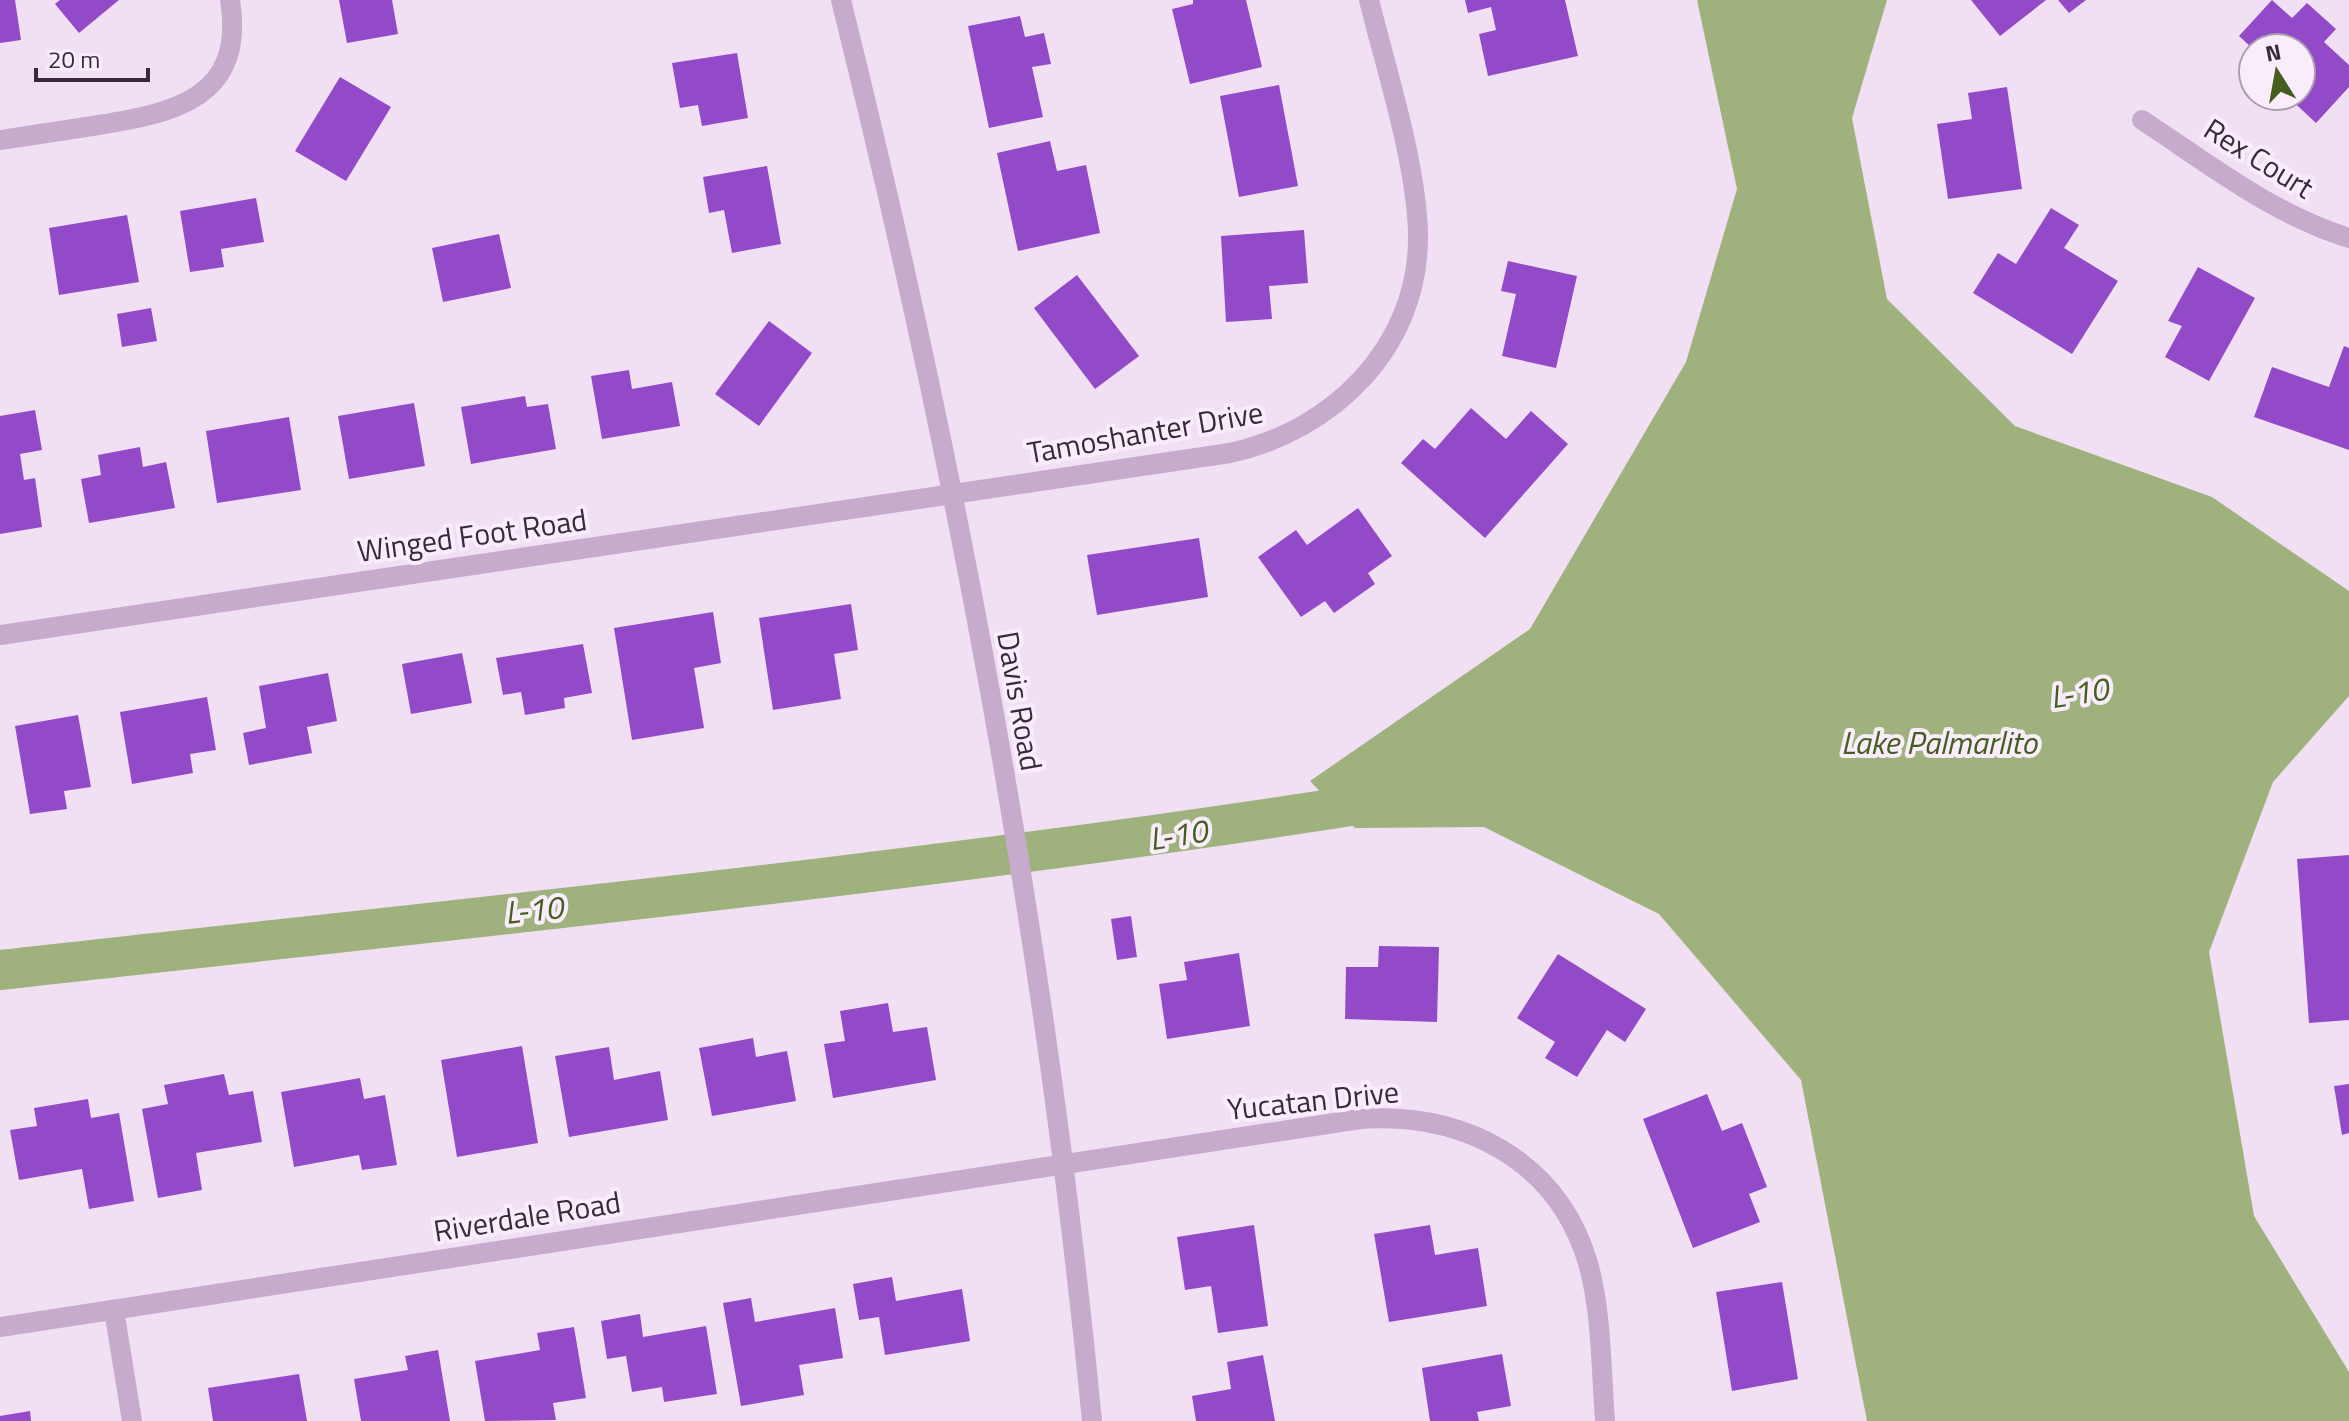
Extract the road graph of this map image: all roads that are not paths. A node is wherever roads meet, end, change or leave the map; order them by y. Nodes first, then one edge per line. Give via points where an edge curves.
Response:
1 (230, 0) edge
2 (841, 0) edge
3 (1369, 0) edge
4 (2142, 120) dead end
5 (0, 140) edge
6 (2349, 238) edge
7 (953, 495) junction
8 (0, 635) edge
9 (1063, 1165) junction
10 (114, 1310) junction
11 (0, 1327) edge
12 (132, 1421) edge
13 (1092, 1421) edge
14 (1605, 1421) edge

1 - 5 street via 231,42 221,69 204,91 180,108
2 - 7 street, Davis Road via 892,203
3 - 7 street, Tamoshanter Drive via 1417,212 1418,240 1410,294 1373,368 1330,410 1257,447
4 - 6 street, Rex Court via 2264,201
7 - 8 street, Winged Foot Road
7 - 9 street, Davis Road via 1023,887
9 - 10 street, Riverdale Road
9 - 13 street, Davis Road
9 - 14 street, Yucatan Drive via 1389,1117 1442,1123 1478,1137 1533,1174 1578,1238 1593,1288
10 - 11 street, Riverdale Road
10 - 12 street

